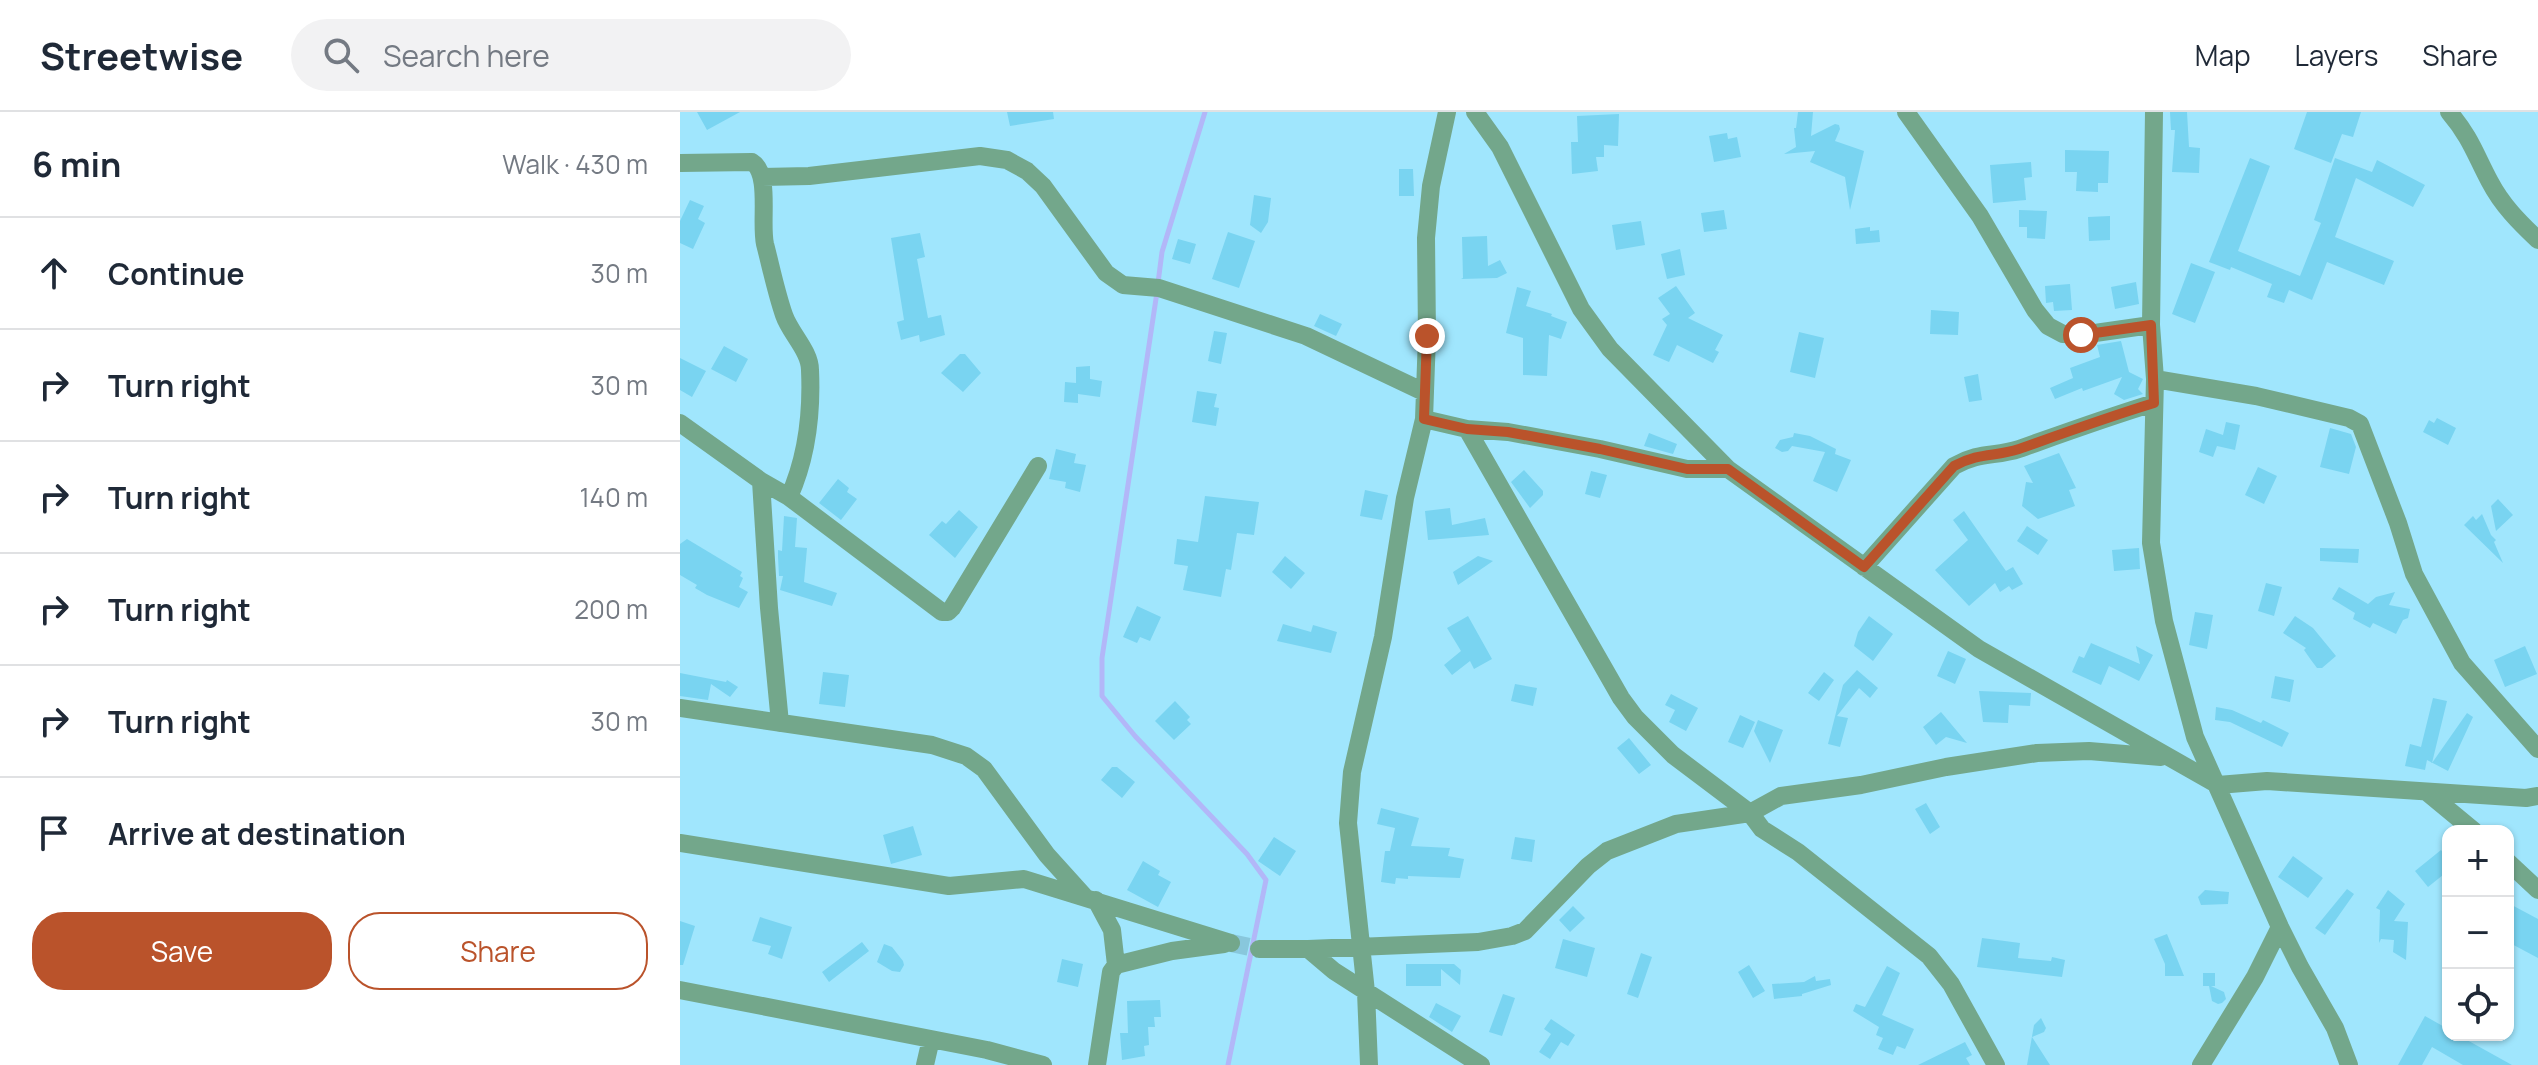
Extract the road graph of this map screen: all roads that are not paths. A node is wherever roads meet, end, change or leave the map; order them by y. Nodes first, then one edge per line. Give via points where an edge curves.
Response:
1 (1447, 112) edge
2 (1475, 112) edge
3 (1906, 112) edge
4 (2154, 112) edge
5 (2449, 112) edge
6 (680, 163) edge
7 (762, 177) junction
8 (2538, 240) edge
9 (2151, 325) junction
10 (2155, 379) junction
11 (1424, 392) junction
12 (2154, 403) junction
13 (1424, 419) junction
14 (680, 423) edge
15 (1467, 429) junction
16 (1038, 466) dead end
17 (1728, 469) junction
18 (761, 481) junction
19 (789, 497) junction
20 (1864, 567) junction
21 (680, 708) edge
22 (780, 723) junction
23 (2538, 749) edge
24 (2167, 758) junction
25 (2218, 785) junction
26 (2428, 793) junction
27 (2538, 796) edge
28 (1750, 813) junction
29 (2467, 825) edge
30 (680, 843) edge
31 (2514, 868) edge
32 (2538, 890) edge
33 (1090, 898) junction
34 (2280, 927) junction
35 (1362, 948) junction
36 (1259, 949) tunnel mouth
37 (1308, 949) junction
38 (1116, 965) junction
39 (680, 990) edge
40 (1366, 992) junction
41 (931, 1039) junction
42 (925, 1065) edge
43 (1043, 1065) edge
44 (1097, 1065) edge
45 (1369, 1065) edge
46 (1481, 1065) edge
47 (1996, 1065) edge
48 (2201, 1065) edge
49 (2349, 1065) edge

1 - 11 street via 1426,238
2 - 17 street via 1500,147 1574,297 1598,334
3 - 9 street via 1980,216 2048,326 2081,335
4 - 9 street
5 - 8 street via 2466,132 2508,211
6 - 7 street via 752,162
7 - 11 street via 980,156 1007,160 1043,186 1106,273 1123,285 1159,288 1306,336
7 - 19 street via 763,234 784,318 810,365 808,433
9 - 10 street
10 - 12 street
10 - 23 street via 2256,396 2360,424 2414,574 2462,663
11 - 13 street
12 - 20 street via 1954,466
12 - 25 street via 2155,569 2192,725
13 - 15 street
13 - 35 street via 1351,787 1348,823
14 - 18 street
15 - 17 street via 1554,440 1687,469
15 - 28 street via 1635,717 1673,755
16 - 19 street via 948,612 933,608
17 - 20 street
18 - 19 street
18 - 22 street
20 - 24 street via 1979,649
21 - 22 street
22 - 33 street via 932,745 966,756 984,769 1047,855
24 - 25 street
24 - 28 street via 2037,753 1781,796
25 - 26 street via 2267,781
25 - 34 street
26 - 27 street
26 - 29 street
28 - 35 street via 1676,824 1607,851 1525,931 1512,936
28 - 47 street via 1762,829 1929,956 1951,984
30 - 33 street via 949,886 1024,879
31 - 32 street
33 - 38 street via 1112,930
33 - 38 street via 1231,943
34 - 48 street
34 - 49 street via 2335,1028
35 - 37 street
35 - 40 street
36 - 37 street
37 - 40 street
38 - 44 street
39 - 41 street
40 - 45 street
40 - 46 street
41 - 42 street
41 - 43 street

